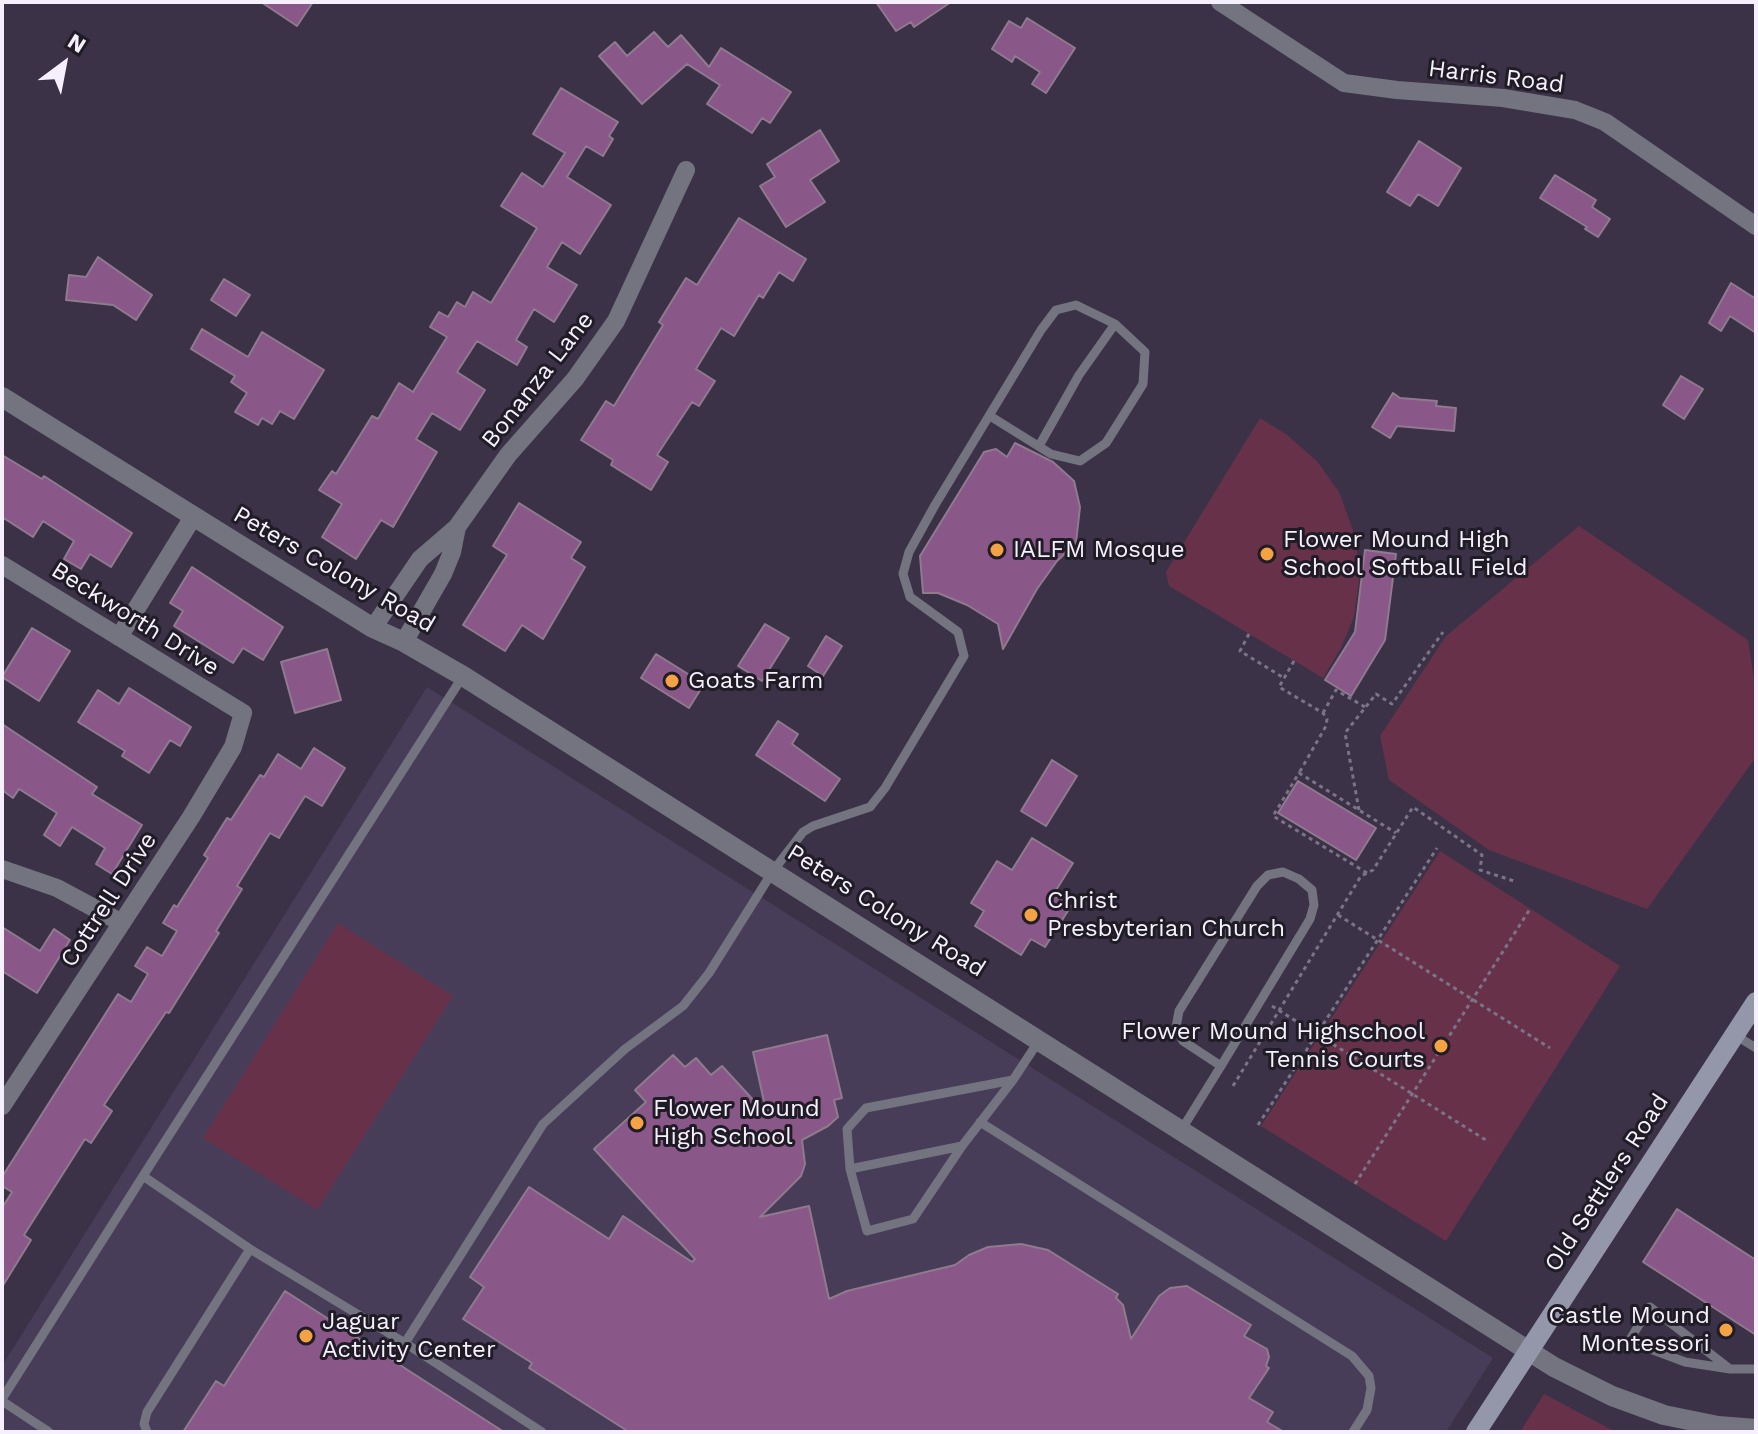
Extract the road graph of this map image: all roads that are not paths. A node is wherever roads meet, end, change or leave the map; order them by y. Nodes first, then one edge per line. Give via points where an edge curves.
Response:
1 (1220, 2) edge
2 (686, 170) dead end
3 (1756, 226) edge
4 (1115, 324) junction
5 (2, 397) edge
6 (990, 416) junction
7 (1039, 446) junction
8 (193, 517) junction
9 (457, 527) junction
10 (2, 565) edge
11 (373, 628) junction
12 (119, 637) junction
13 (404, 642) junction
14 (463, 676) junction
15 (243, 713) joint
16 (2, 869) edge
17 (773, 871) junction
18 (122, 923) junction
19 (1756, 1002) edge
20 (1735, 1035) junction
21 (1040, 1039) junction
22 (1756, 1048) edge
23 (1221, 1066) junction
24 (1013, 1080) junction
25 (2, 1106) edge
26 (980, 1122) junction
27 (1182, 1129) junction
28 (962, 1146) junction
29 (850, 1169) junction
30 (143, 1176) junction
31 (250, 1249) junction
32 (405, 1343) junction
33 (1528, 1350) junction
34 (1730, 1369) junction
35 (1756, 1369) edge
36 (2, 1400) edge
37 (1756, 1429) edge
38 (49, 1432) edge
39 (147, 1432) edge
40 (542, 1432) edge
41 (1353, 1432) edge
42 (1476, 1432) edge

1 - 3 street, Harris Road via 1344,83 1503,98 1575,110 1605,122
2 - 9 street, Bonanza Lane via 616,321
4 - 6 lane via 1076,305 1056,310
4 - 7 lane
4 - 7 lane via 1145,352 1143,384 1106,443 1080,461
5 - 8 street, Peters Colony Road
6 - 7 lane
6 - 17 lane via 909,552 903,574 910,597 958,632 964,656 870,807 803,832
8 - 11 street, Peters Colony Road
8 - 12 street
9 - 11 street, Bonanza Lane via 420,559
9 - 13 street, Bonanza Lane via 443,574
10 - 12 street, Beckworth Drive
11 - 13 street, Peters Colony Road
12 - 15 street, Beckworth Drive
13 - 14 street, Peters Colony Road
14 - 17 street, Peters Colony Road
14 - 30 lane
15 - 18 street, Cottrell Drive via 233,747
16 - 18 street via 57,888
17 - 21 street, Peters Colony Road
17 - 32 lane via 683,1006 625,1049 543,1124
18 - 25 street, Cottrell Drive
19 - 20 main road, Old Settlers Road
20 - 22 lane
20 - 33 main road, Old Settlers Road
21 - 24 lane
21 - 27 street, Peters Colony Road
23 - 23 lane via 1310,919 1312,890 1283,872 1268,875 1257,886 1179,1011 1176,1027 1183,1041
23 - 27 lane
24 - 26 lane
24 - 29 lane via 866,1108 847,1129
26 - 28 lane
26 - 41 lane via 1352,1356 1369,1376 1371,1388 1367,1410
27 - 33 street, Peters Colony Road
28 - 29 lane
28 - 29 lane via 913,1219 867,1231
30 - 31 lane
30 - 36 lane
31 - 32 lane
31 - 39 lane via 147,1412
32 - 40 lane
33 - 37 street, Peters Colony Road via 1564,1373 1641,1408
33 - 42 main road, Old Settlers Road
34 - 34 lane via 1685,1362 1629,1341 1650,1307
34 - 35 lane
36 - 38 lane

